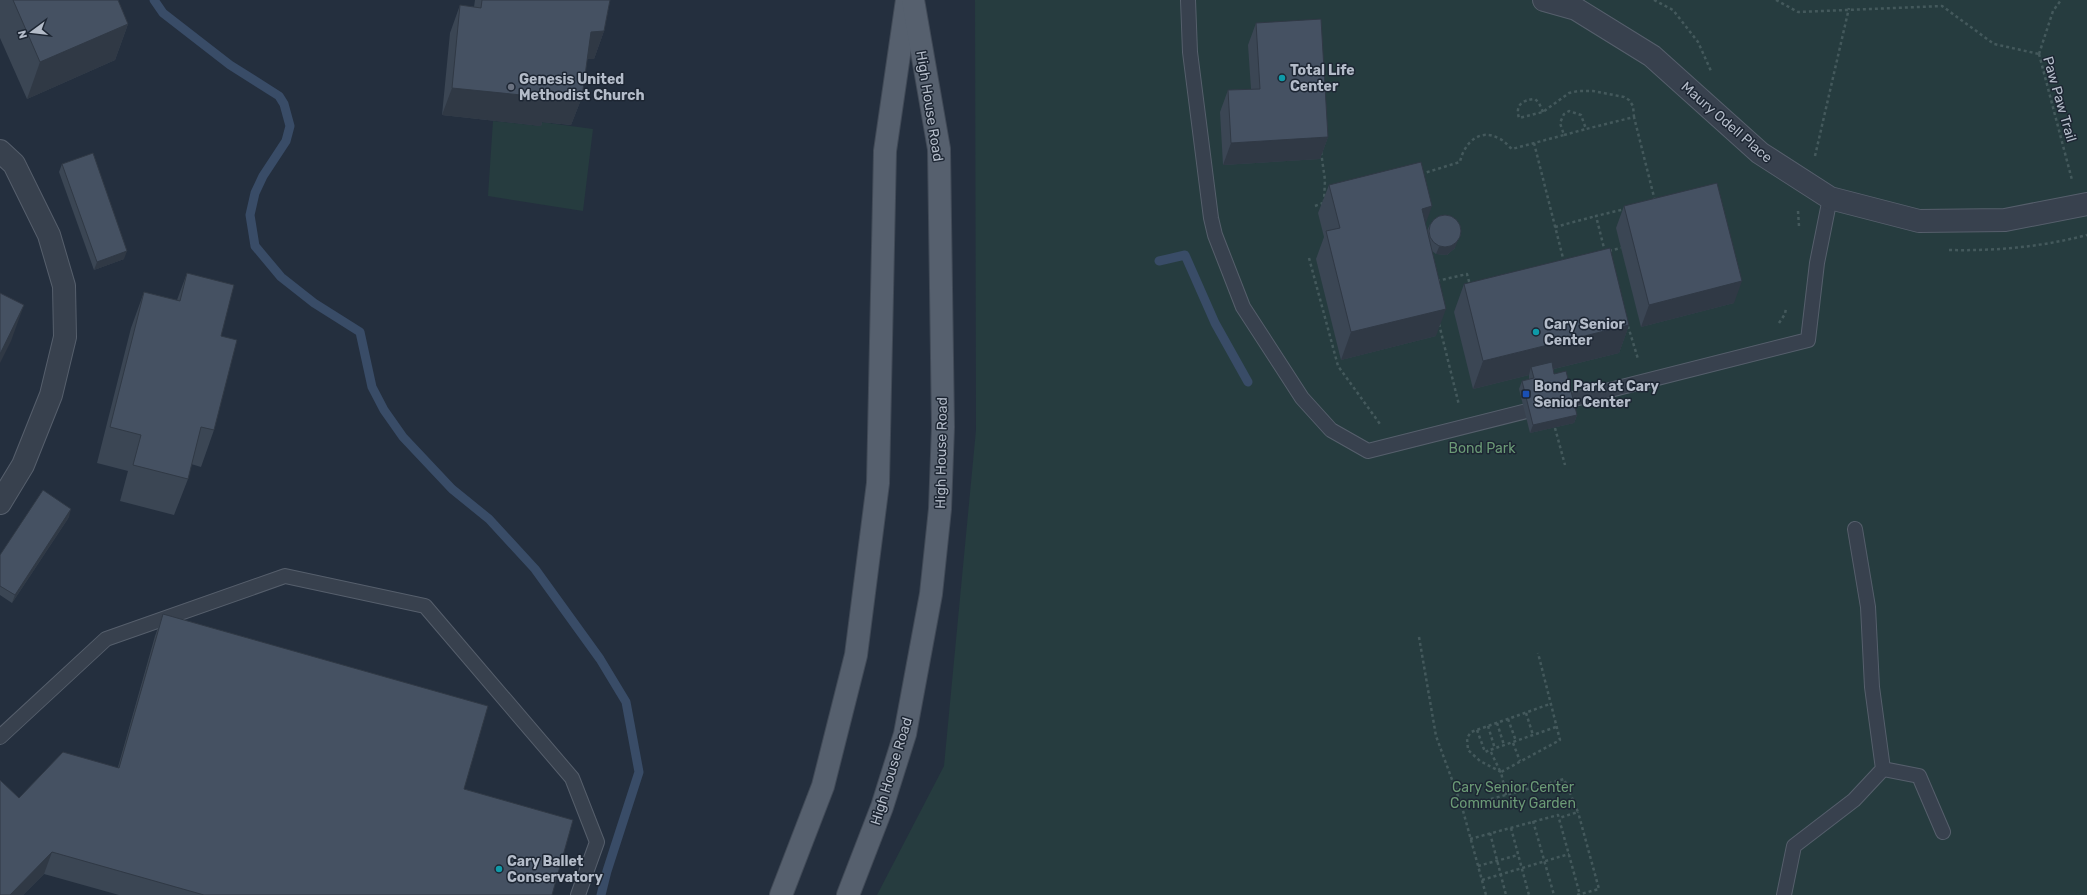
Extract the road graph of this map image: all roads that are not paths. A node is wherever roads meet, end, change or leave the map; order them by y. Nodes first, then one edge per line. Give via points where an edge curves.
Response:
1 (907, 0) edge
2 (913, 0) edge
3 (1188, 0) edge
4 (1544, 0) edge
5 (0, 151) edge
6 (1830, 198) junction
7 (2083, 205) edge
8 (0, 504) edge
9 (1855, 529) dead end
10 (0, 737) edge
11 (1883, 769) junction
12 (1942, 832) dead end
13 (578, 895) edge
14 (781, 895) edge
15 (848, 895) edge
16 (1784, 895) edge

1 - 14 main road, High House Road via 885,150 878,483 856,655 823,786
2 - 15 main road, High House Road via 939,149 943,427 940,509 931,594 905,734 882,807
3 - 6 lane via 1190,52 1211,218 1215,236 1243,307 1302,398 1331,430 1368,451 1808,340 1817,263
4 - 6 street, Maury Odell Place via 1576,9 1652,56 1760,153
5 - 8 street via 14,164 49,235 64,286 65,337 51,395 23,465
6 - 7 street, Maury Odell Place via 1919,221 2005,220
9 - 11 lane via 1868,607 1872,687
10 - 13 lane via 106,639 285,576 424,606 572,778 597,842
11 - 12 lane via 1919,776
11 - 16 lane via 1854,800 1794,846

